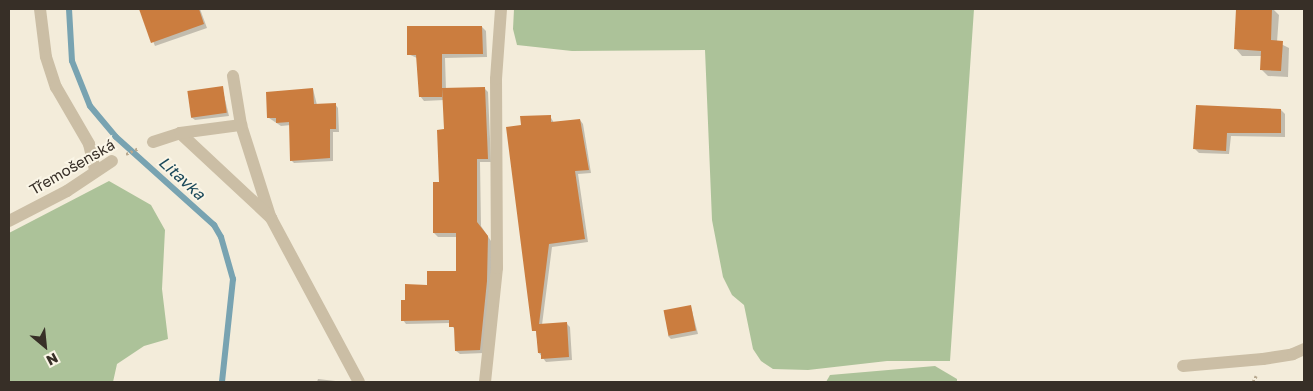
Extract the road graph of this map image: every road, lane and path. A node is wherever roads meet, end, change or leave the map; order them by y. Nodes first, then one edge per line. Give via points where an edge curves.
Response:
1 (40, 9) edge
2 (501, 9) edge
3 (233, 76) dead end
4 (241, 126) junction
5 (180, 133) junction
6 (153, 142) joint
7 (112, 161) joint
8 (95, 169) junction
9 (271, 218) junction
10 (9, 221) edge
11 (1304, 349) edge
12 (1183, 366) dead end
13 (359, 382) edge
14 (484, 382) edge

1 - 8 street via 46,57 56,87 89,144
2 - 14 street via 496,79 497,268
3 - 4 street
4 - 5 street
4 - 9 street
5 - 6 street
5 - 9 street
6 - 7 path, Třemošenská
7 - 8 street, Třemošenská
8 - 10 street, Třemošenská via 67,191
9 - 13 street
11 - 12 street via 1263,359

